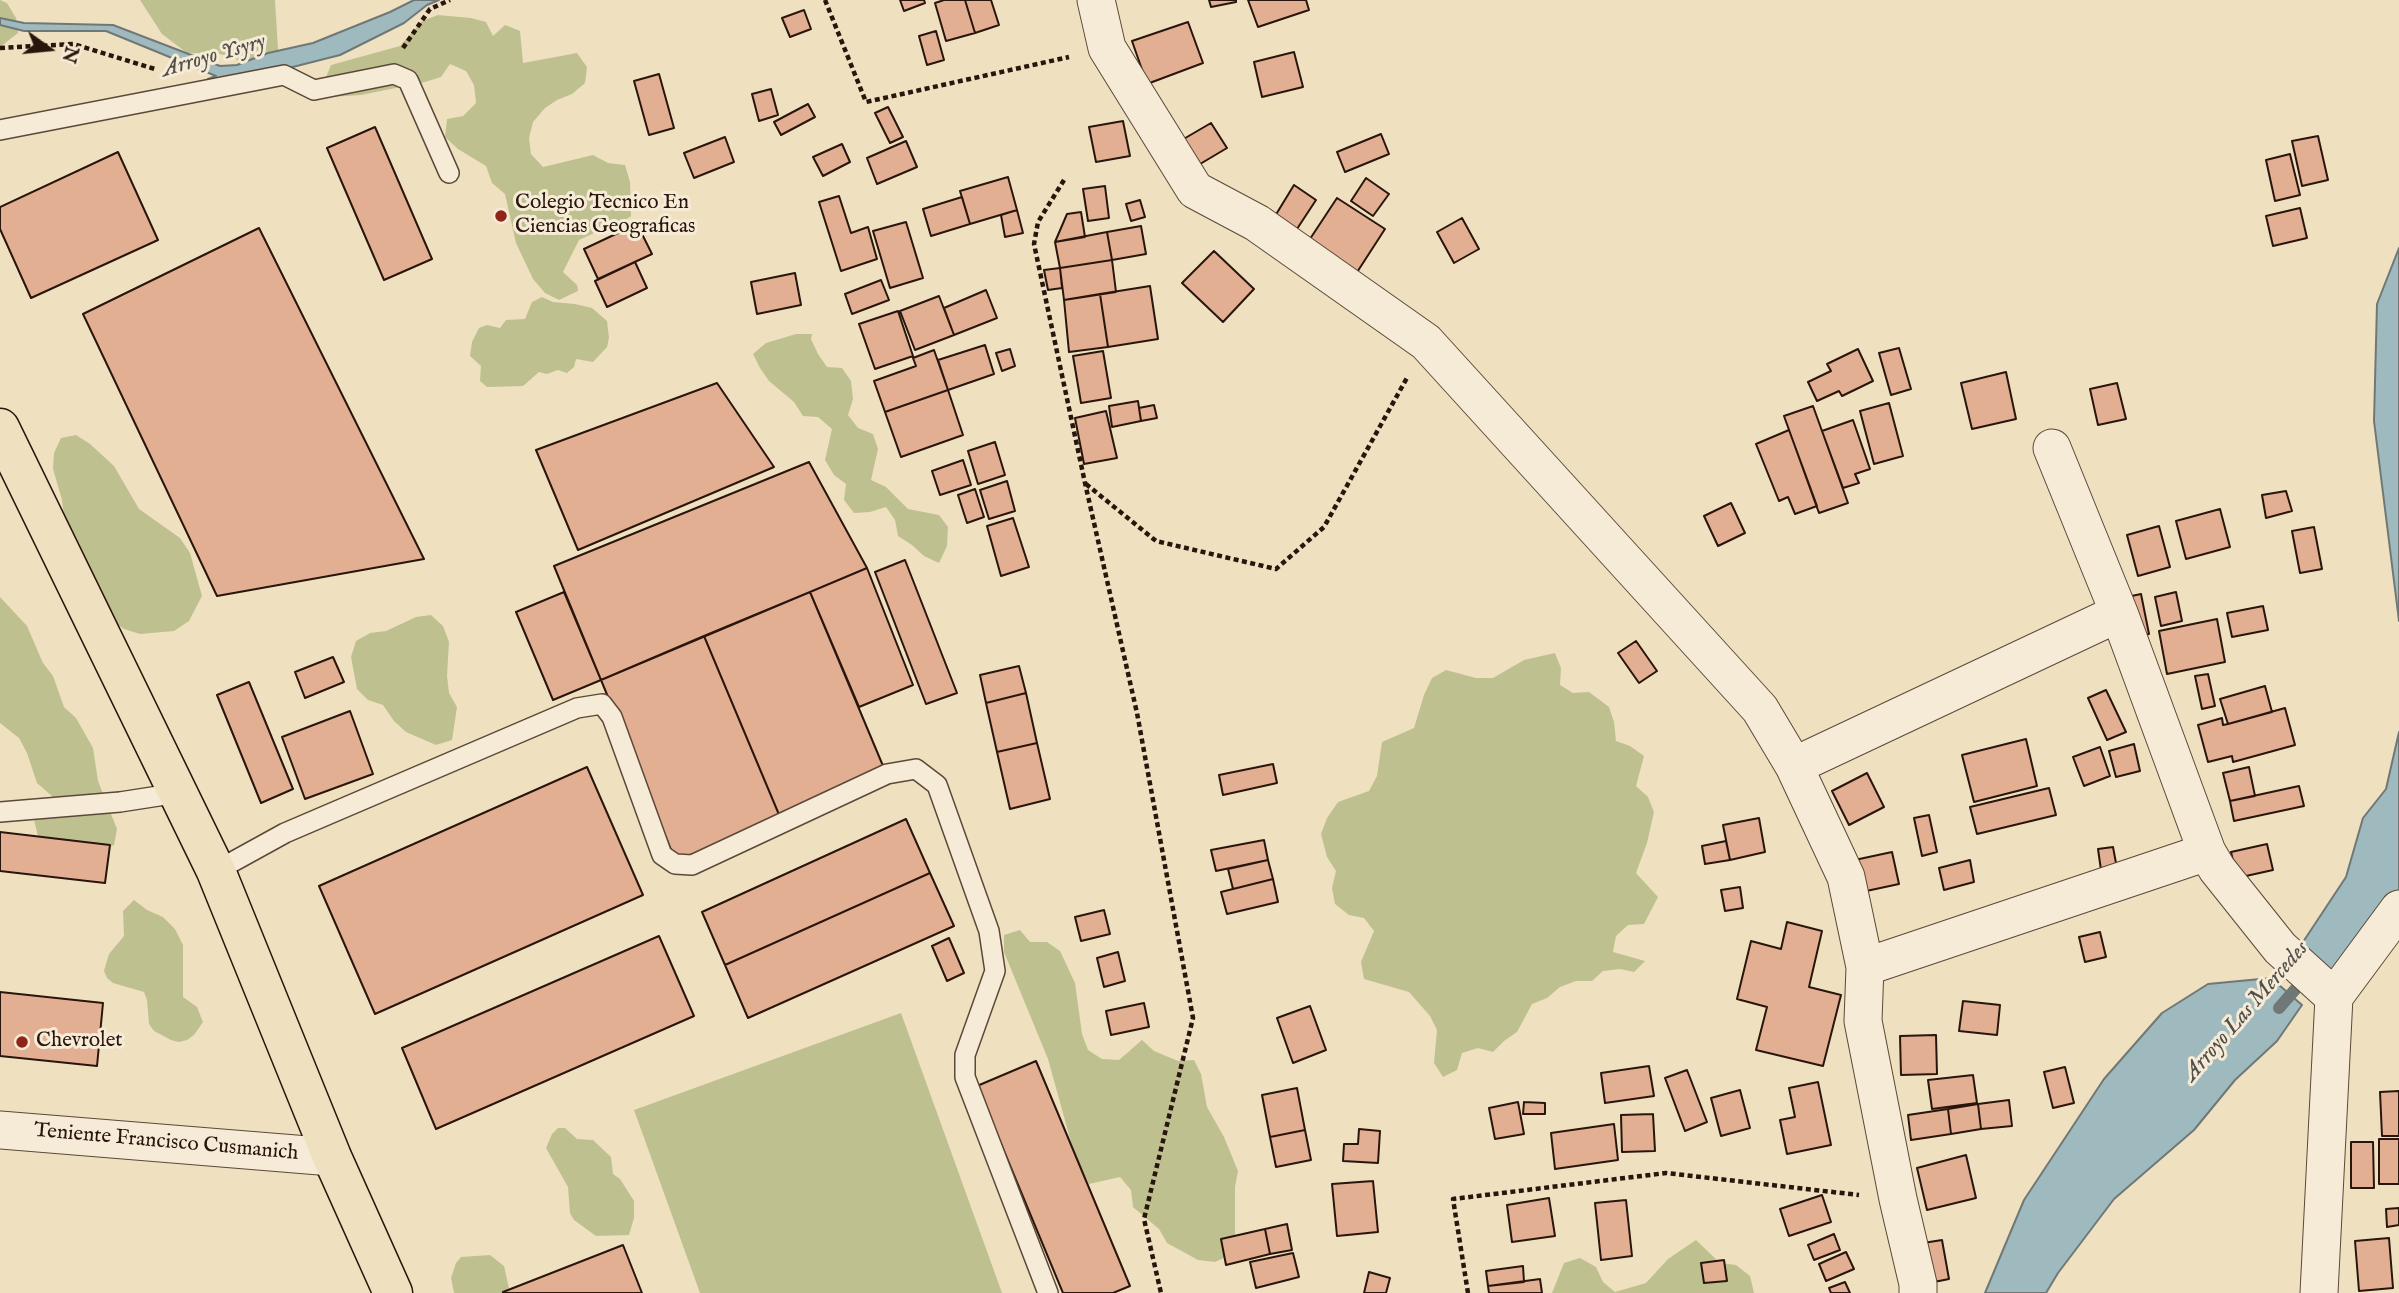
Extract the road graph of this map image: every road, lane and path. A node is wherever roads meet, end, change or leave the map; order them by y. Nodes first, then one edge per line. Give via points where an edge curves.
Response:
1 (825, 0) edge
2 (1096, 0) edge
3 (0, 48) edge
4 (1107, 48) junction
5 (162, 71) dead end
6 (0, 130) edge
7 (449, 173) dead end
8 (1064, 180) dead end
9 (1426, 342) junction
10 (0, 428) edge
11 (2052, 448) dead end
12 (1085, 484) junction
13 (2119, 613) junction
14 (1794, 766) junction
15 (178, 793) junction
16 (0, 812) edge
17 (2207, 852) junction
18 (216, 871) junction
19 (2399, 909) edge
20 (1865, 967) junction
21 (2328, 991) junction
22 (0, 1130) edge
23 (332, 1157) junction
24 (1898, 1199) junction
25 (393, 1293) edge
26 (1048, 1293) edge
27 (1161, 1293) edge
28 (1468, 1293) edge
29 (1918, 1293) edge
30 (2319, 1293) edge

1 - 4 path via 866,102
2 - 4 street
3 - 5 path via 73,44
4 - 9 street via 1195,190 1257,223
6 - 7 lane via 284,75 314,90 394,74 408,80
8 - 12 path via 1038,222 1034,244
9 - 12 path via 1324,527 1276,569 1156,541
9 - 14 street via 1760,709
10 - 15 highway
11 - 13 street
12 - 27 path via 1137,713 1193,1018 1144,1219
13 - 14 street
13 - 17 street
14 - 20 street via 1846,877
15 - 16 lane
15 - 18 highway
17 - 20 street
17 - 21 street via 2280,948
18 - 23 highway
18 - 26 lane via 285,833 577,708 603,704 612,717 662,855 675,864 692,865 887,774 916,769 937,785 989,931 995,971 965,1055 965,1077
19 - 21 street
20 - 24 street via 1863,1021
21 - 30 street
22 - 23 street, Teniente Francisco Cusmanich
23 - 25 highway
24 - 28 path via 1666,1173 1452,1199
24 - 29 street

